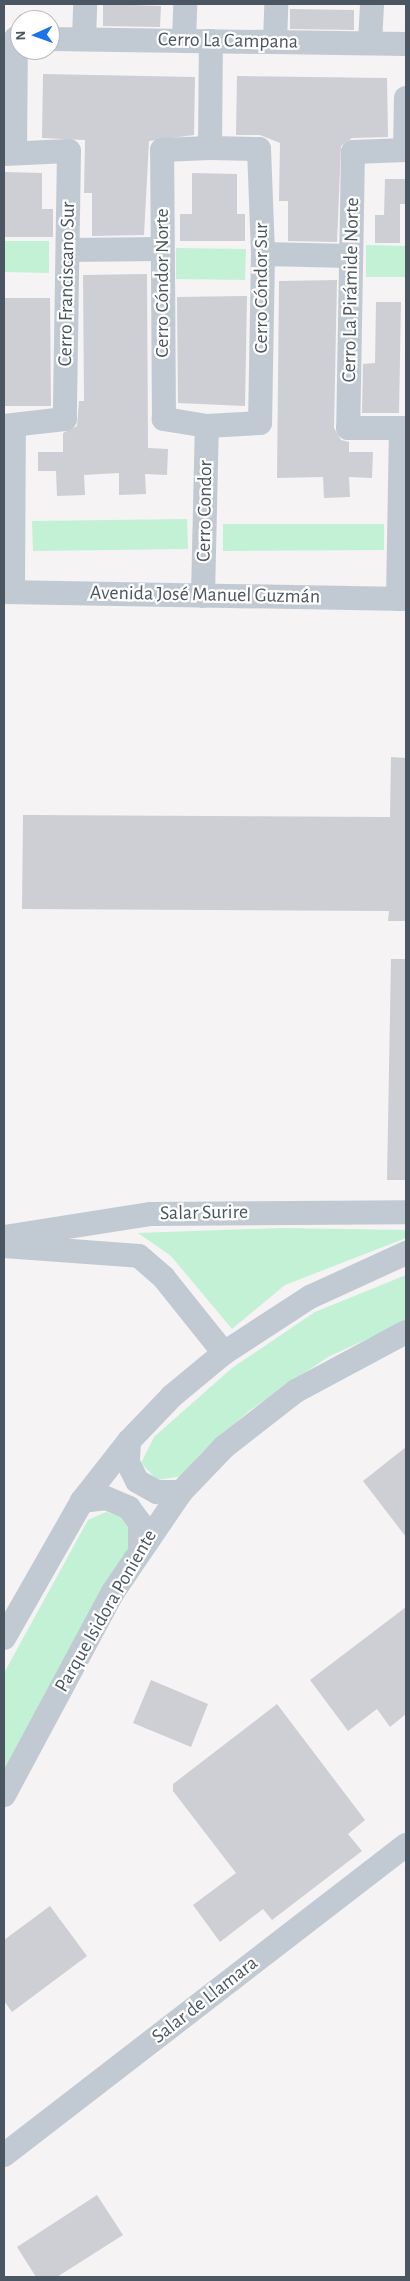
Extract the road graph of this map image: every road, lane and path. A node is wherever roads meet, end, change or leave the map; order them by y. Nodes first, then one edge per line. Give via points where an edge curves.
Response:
1 (85, 4) edge
2 (185, 4) edge
3 (276, 4) edge
4 (372, 4) edge
5 (60, 38) edge
6 (84, 39) junction
7 (184, 40) junction
8 (211, 41) junction
9 (275, 42) junction
10 (370, 43) junction
11 (406, 44) edge
12 (12, 60) edge
13 (406, 98) edge
14 (210, 148) junction
15 (406, 150) edge
16 (9, 154) edge
17 (161, 249) junction
18 (68, 250) junction
19 (263, 254) junction
20 (351, 256) junction
21 (208, 426) junction
22 (9, 427) edge
23 (403, 428) edge
24 (9, 592) edge
25 (204, 596) junction
26 (402, 599) edge
27 (406, 1212) edge
28 (4, 1237) edge
29 (4, 1246) edge
30 (406, 1253) edge
31 (406, 1332) edge
32 (224, 1352) junction
33 (129, 1441) junction
34 (181, 1492) junction
35 (82, 1501) junction
36 (140, 1547) junction
37 (4, 1638) edge
38 (4, 1795) edge
39 (406, 1845) edge
40 (4, 2155) edge

1 - 6 street
2 - 7 street
3 - 9 street
4 - 10 street
5 - 6 street, Cerro La Campana
6 - 7 street, Cerro La Campana
7 - 8 street, Cerro La Campana
8 - 9 street, Cerro La Campana
8 - 14 street
9 - 10 street, Cerro La Campana
10 - 11 street, Cerro La Campana
12 - 16 street
13 - 15 street
14 - 17 street, Cerro Cóndor Norte via 162,150
14 - 19 street, Cerro Cóndor Sur via 259,149
15 - 20 street, Cerro La Pirámide Norte via 353,152
16 - 18 street, Cerro Franciscano Sur via 69,151
17 - 18 street
17 - 21 street, Cerro Cóndor Norte via 164,420
18 - 22 street, Cerro Franciscano Sur via 64,419
19 - 20 street
19 - 21 street, Cerro Cóndor Sur via 260,423
20 - 23 street, Cerro La Pirámide Norte via 348,428
21 - 25 street, Cerro Condor
22 - 24 street
23 - 26 street
24 - 25 street, Avenida José Manuel Guzmán
25 - 26 street, Avenida José Manuel Guzmán
27 - 28 street, Salar Surire via 151,1214
29 - 32 street via 139,1256 164,1278
30 - 32 street via 310,1297
31 - 34 street, Parque Isidora Poniente via 296,1391 231,1442
32 - 33 street
33 - 34 street via 128,1463 137,1481 157,1492
33 - 35 street
34 - 36 street, Parque Isidora Poniente
35 - 36 street via 106,1498 124,1504 140,1523
35 - 37 street
36 - 38 street, Parque Isidora Poniente
39 - 40 street, Salar de Llamara

